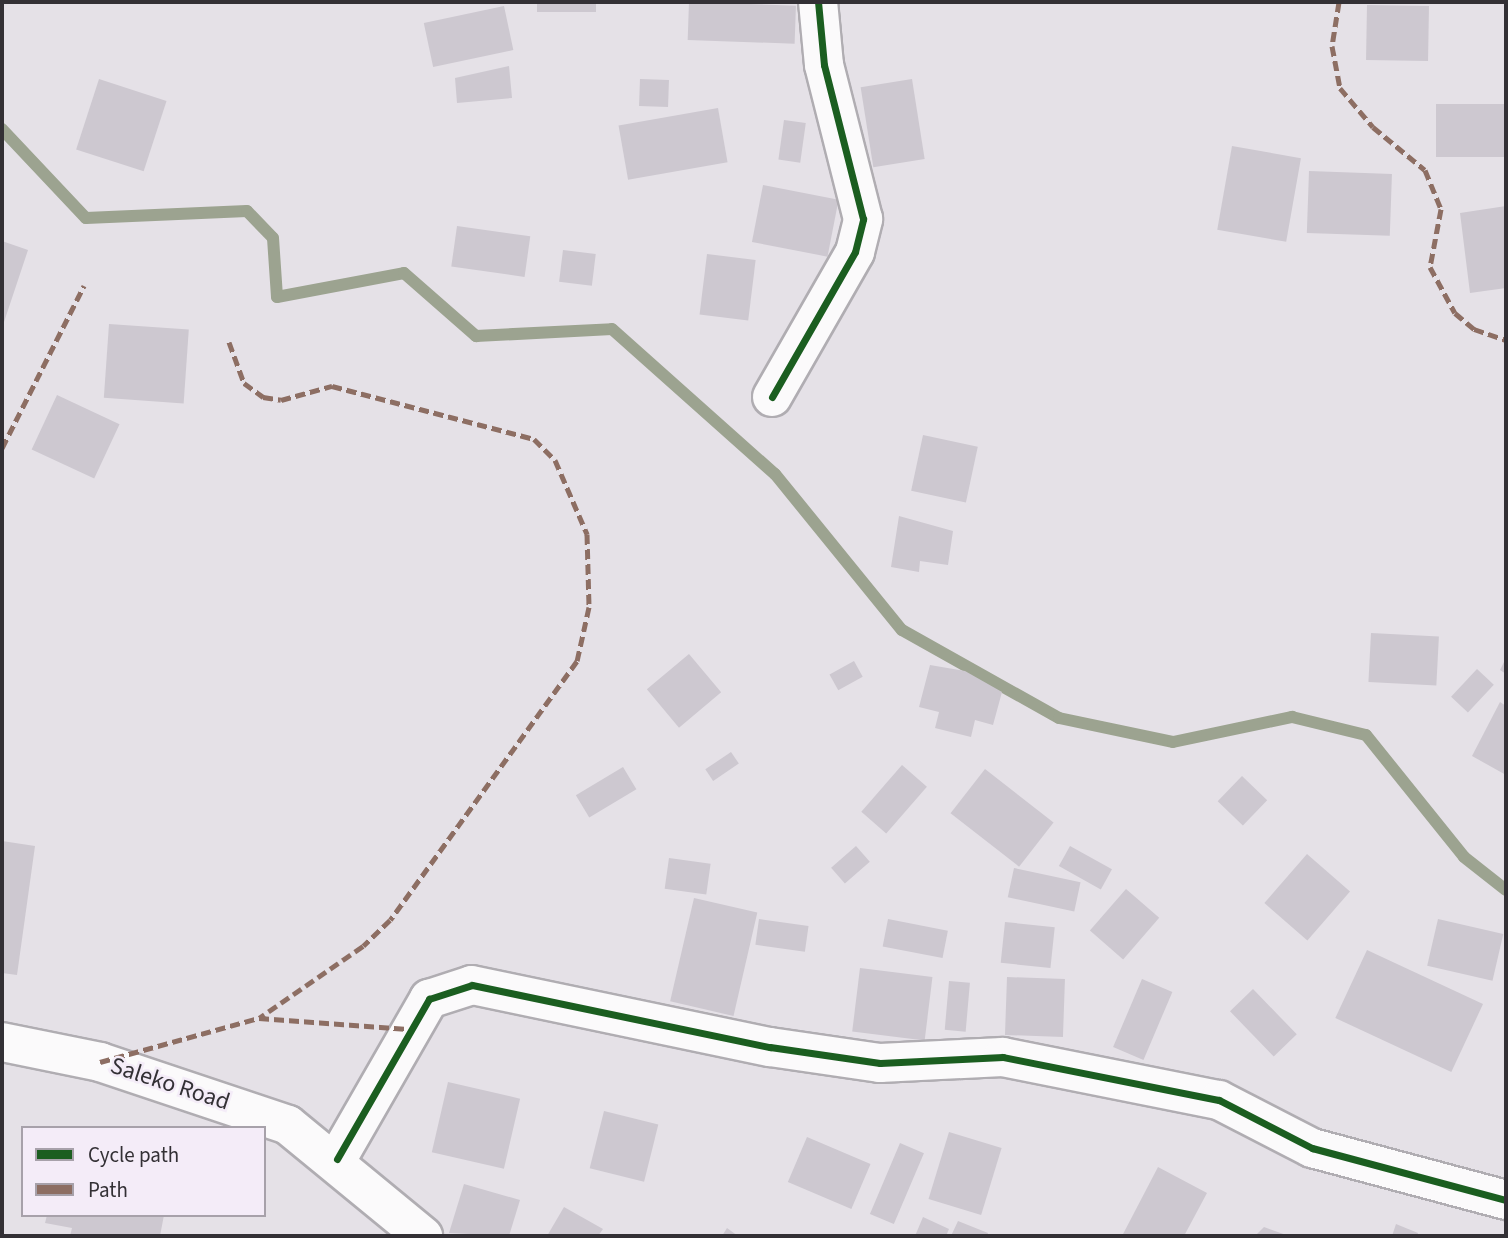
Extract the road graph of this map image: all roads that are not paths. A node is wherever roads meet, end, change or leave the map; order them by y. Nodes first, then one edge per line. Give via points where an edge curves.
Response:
1 (818, 2) edge
2 (772, 397) dead end
3 (9, 1049) edge
4 (337, 1159) junction
5 (1506, 1200) edge
6 (424, 1236) edge

1 - 2 street via 824,65 863,219 855,252
3 - 4 street, Saleko Road via 100,1062 215,1097 288,1125
4 - 5 street via 429,999 472,985 569,1009 880,1063 1003,1057 1105,1076 1219,1100 1312,1148
4 - 6 street, Saleko Road

